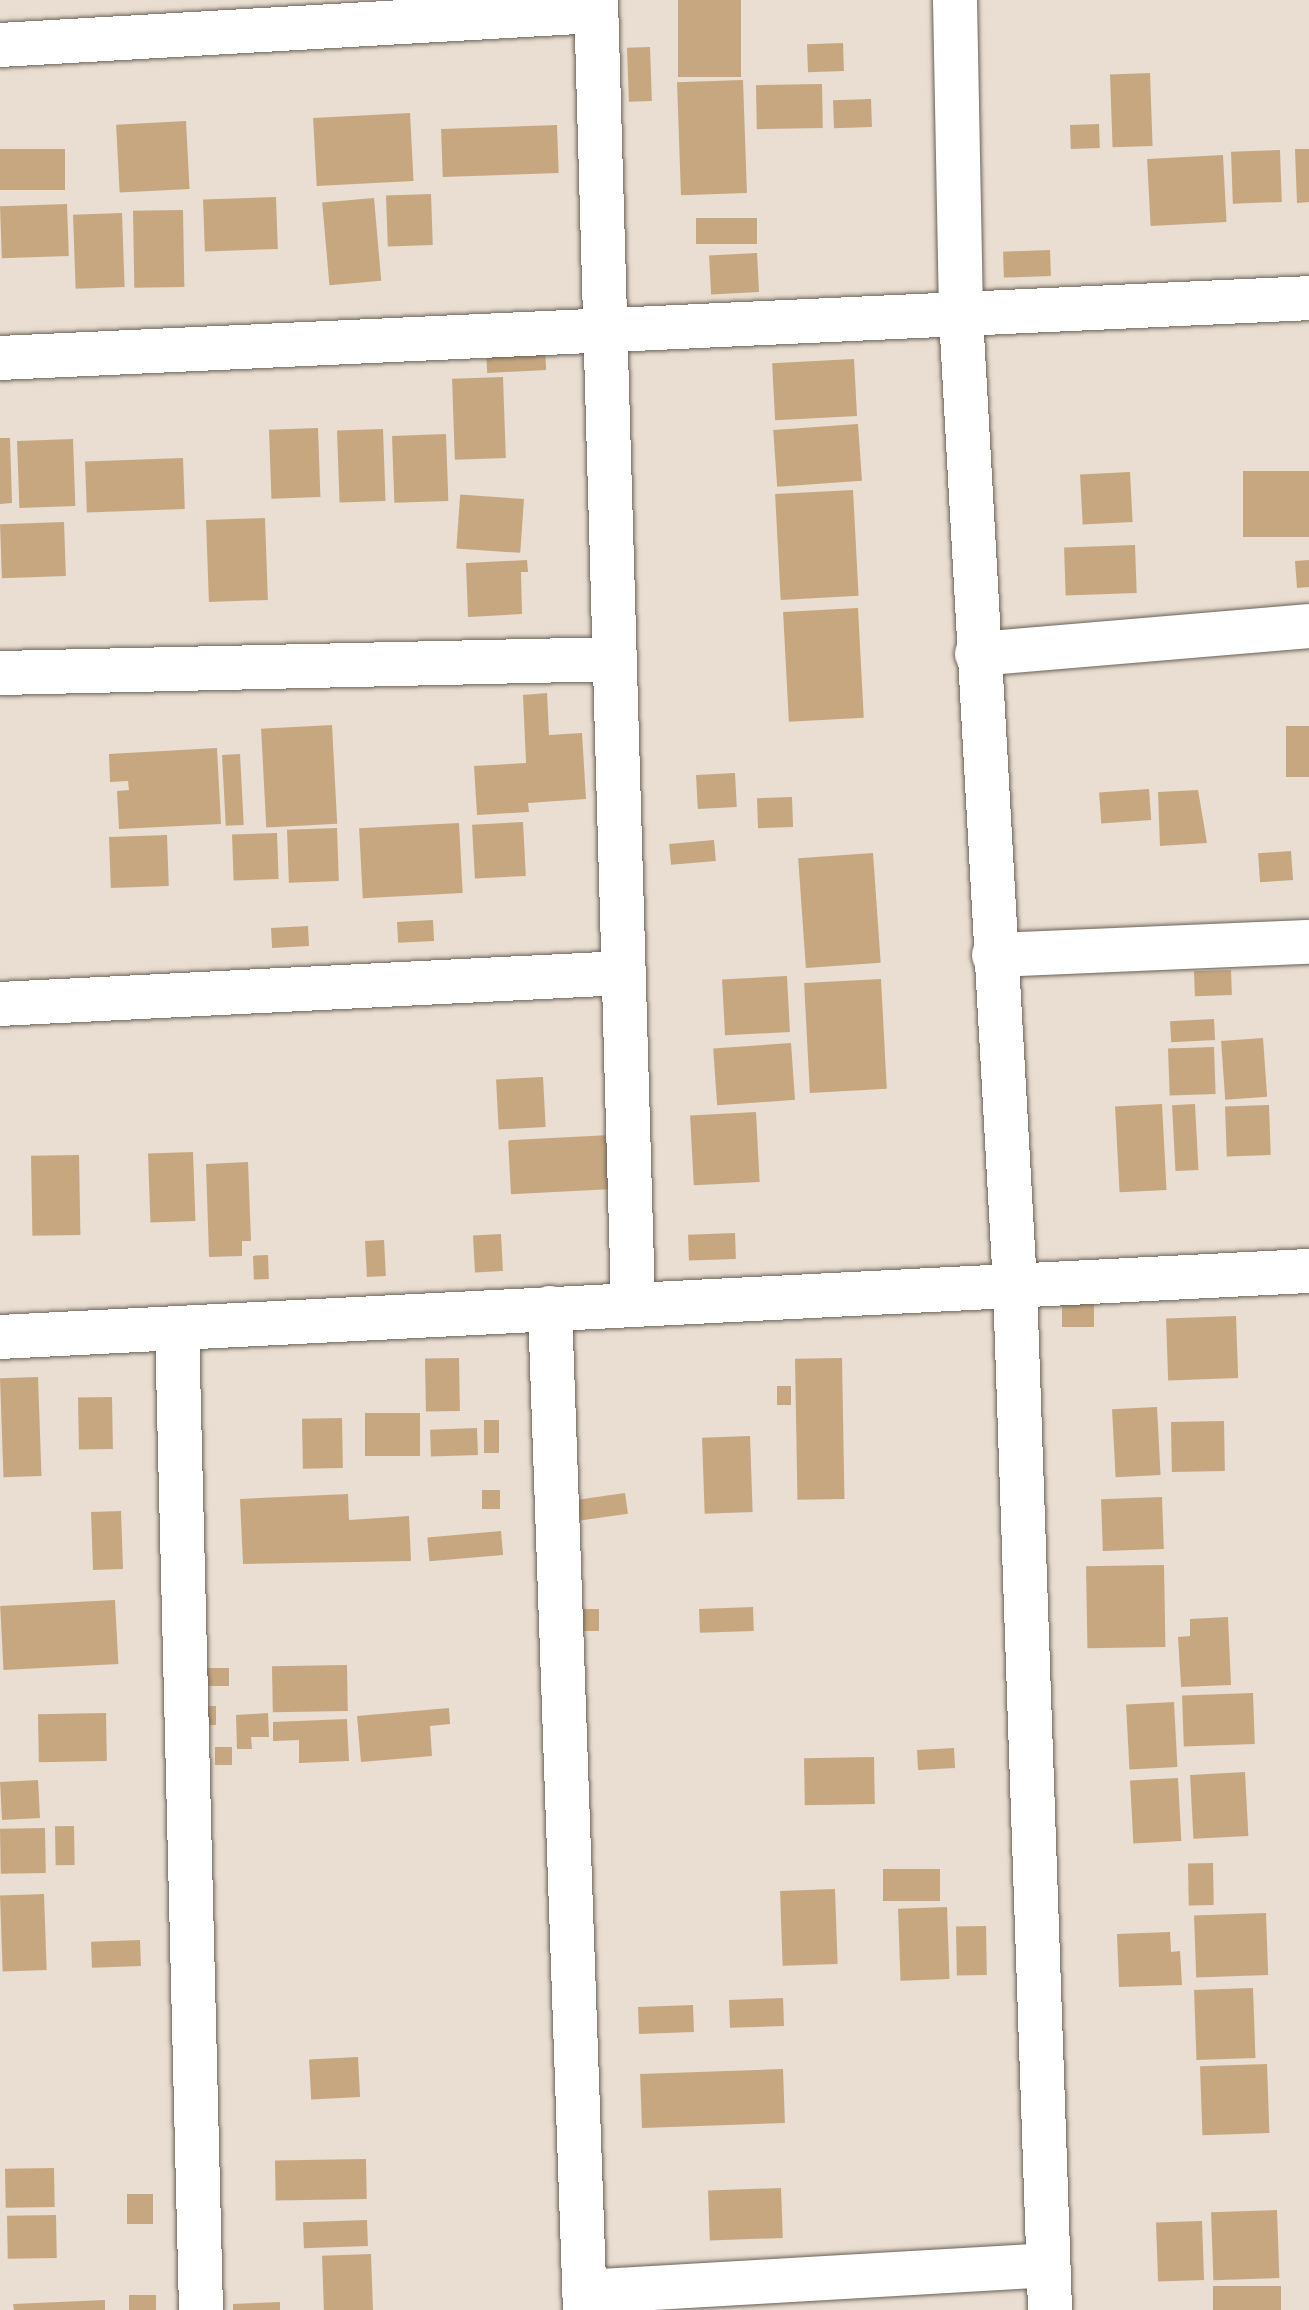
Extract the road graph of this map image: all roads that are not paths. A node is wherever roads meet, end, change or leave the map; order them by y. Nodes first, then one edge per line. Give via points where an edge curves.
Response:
1 (955, 0) edge
2 (596, 6) edge
3 (0, 45) edge
4 (1309, 298) edge
5 (961, 316) junction
6 (605, 329) junction
7 (0, 358) edge
8 (1309, 626) edge
9 (977, 654) junction
10 (615, 659) junction
11 (0, 673) edge
12 (1309, 942) edge
13 (994, 955) junction
14 (623, 973) junction
15 (0, 1004) edge
16 (1309, 1271) edge
17 (1015, 1286) junction
18 (633, 1304) junction
19 (550, 1308) junction
20 (177, 1328) junction
21 (0, 1337) edge
22 (1046, 2265) junction
23 (584, 2301) edge
24 (201, 2310) edge
25 (1050, 2310) edge

1 - 5 street
2 - 3 street
2 - 6 street
4 - 5 street
5 - 6 street
5 - 9 street
6 - 7 street
6 - 10 street
8 - 9 street
9 - 13 street
10 - 11 street
10 - 14 street
12 - 13 street
13 - 17 street
14 - 15 street
14 - 18 street
16 - 17 street
17 - 18 street
17 - 22 street
18 - 19 street
19 - 20 street
19 - 23 street
20 - 21 street
20 - 24 street
22 - 23 street
22 - 25 street

